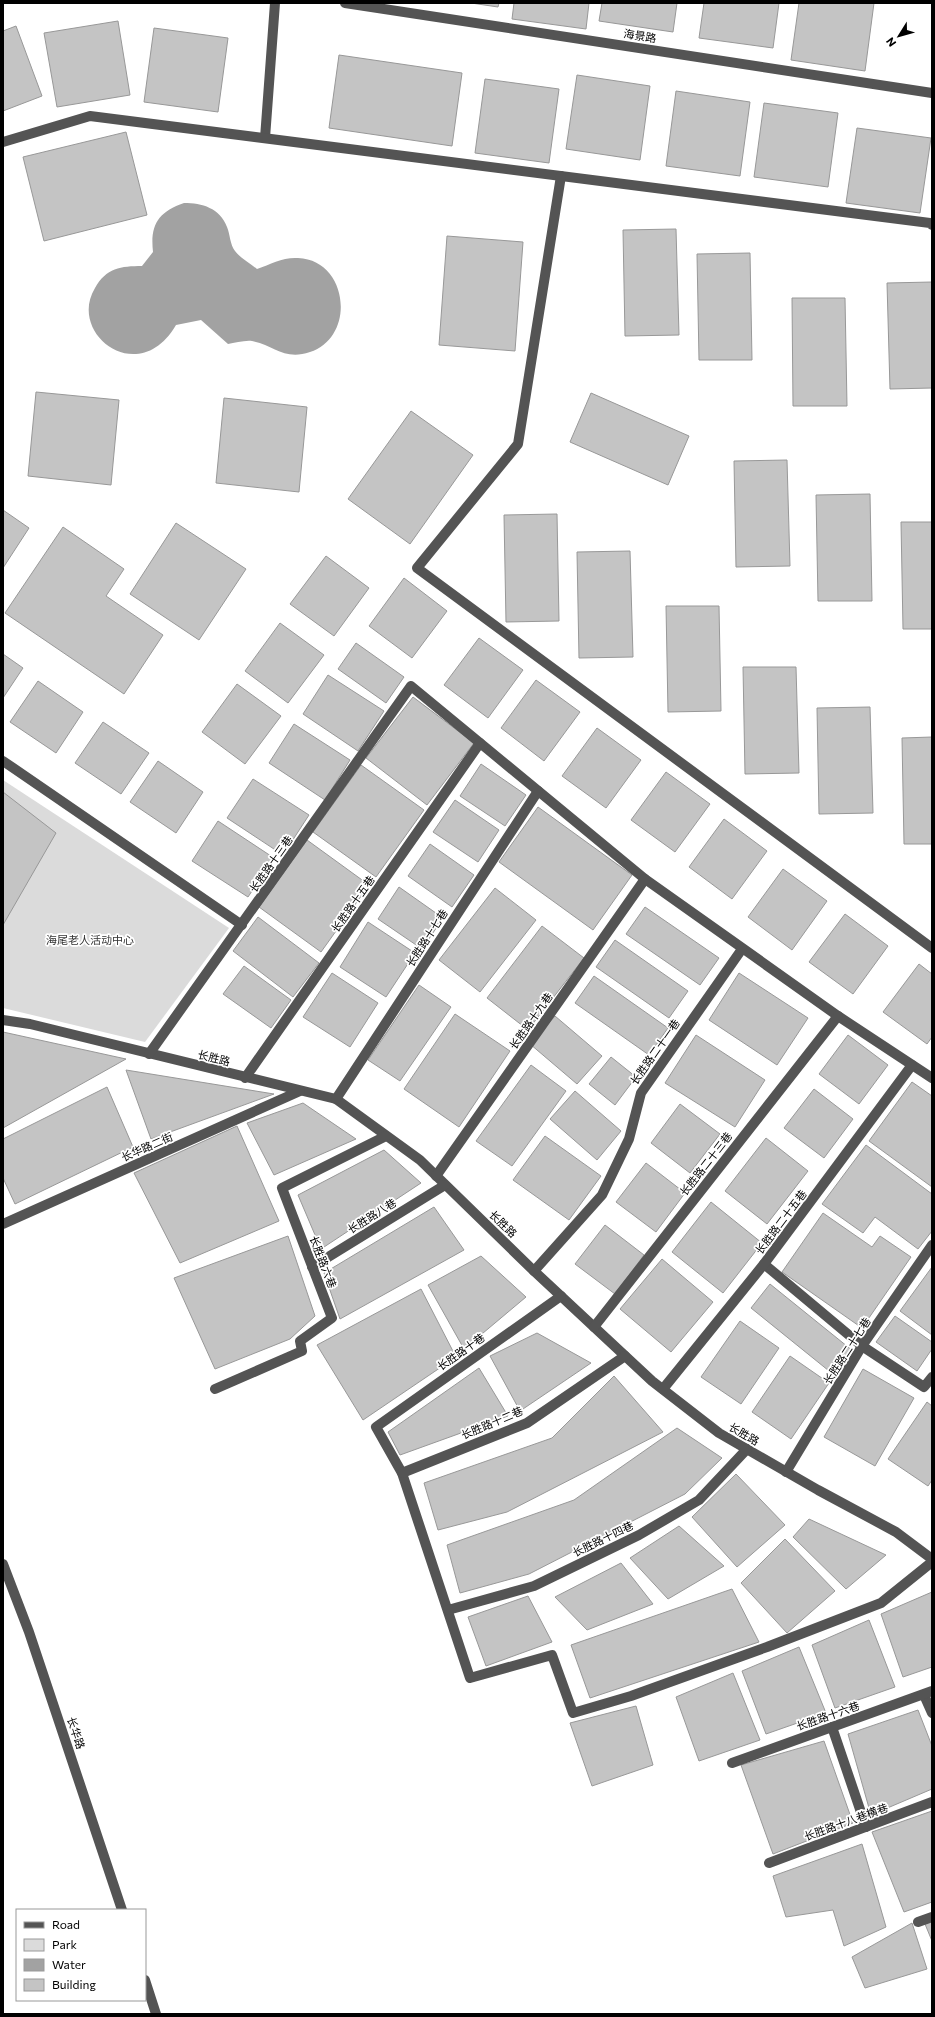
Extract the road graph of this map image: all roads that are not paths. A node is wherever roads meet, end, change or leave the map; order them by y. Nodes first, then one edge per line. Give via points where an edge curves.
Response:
1 (275, 3) edge
2 (345, 3) edge
3 (932, 93) edge
4 (265, 138) junction
5 (3, 142) edge
6 (561, 176) junction
7 (932, 225) edge
8 (480, 743) junction
9 (3, 761) edge
10 (538, 791) junction
11 (645, 880) junction
12 (242, 925) junction
13 (932, 948) edge
14 (742, 949) junction
15 (838, 1016) junction
16 (3, 1020) edge
17 (149, 1054) junction
18 (912, 1065) junction
19 (244, 1078) junction
20 (932, 1078) edge
21 (300, 1091) junction
22 (336, 1099) junction
23 (386, 1136) junction
24 (436, 1176) junction
25 (445, 1185) junction
26 (3, 1224) edge
27 (932, 1246) edge
28 (764, 1264) junction
29 (312, 1267) junction
30 (534, 1272) junction
31 (561, 1296) junction
32 (594, 1327) junction
33 (862, 1346) junction
34 (625, 1356) junction
35 (932, 1377) edge
36 (215, 1389) dead end
37 (663, 1389) junction
38 (747, 1449) junction
39 (786, 1472) junction
40 (402, 1473) junction
41 (932, 1561) edge
42 (3, 1564) edge
43 (448, 1610) junction
44 (928, 1693) edge
45 (932, 1714) edge
46 (832, 1726) junction
47 (732, 1763) dead end
48 (932, 1802) edge
49 (866, 1827) junction
50 (769, 1863) dead end
51 (122, 1909) edge
52 (932, 1917) edge
53 (918, 1922) dead end
54 (146, 1983) edge
55 (156, 2014) edge

1 - 4 street
2 - 3 street, 海景路
4 - 5 street via 90,116
4 - 6 street
6 - 7 street
6 - 13 street via 518,444 417,568
8 - 10 street
8 - 12 street, 长胜路十三巷 via 411,686
8 - 19 street, 长胜路十五巷
9 - 12 street
10 - 11 street
10 - 22 street, 长胜路十七巷
11 - 14 street
11 - 24 street, 长胜路十九巷
12 - 17 street, 长胜路十三巷
14 - 15 street
14 - 30 street, 长胜路二十一巷 via 641,1093 629,1138 602,1195
15 - 18 street
15 - 32 street, 长胜路二十三巷
16 - 17 street, 长胜路 via 30,1024
17 - 19 street, 长胜路
18 - 20 street
18 - 28 street, 长胜路二十五巷
19 - 21 street, 长胜路
21 - 22 street, 长胜路
21 - 26 street, 长华路二街
22 - 23 street, 长胜路
23 - 24 street, 长胜路 via 420,1160
23 - 29 street, 长胜路六巷 via 282,1188
24 - 25 street, 长胜路
25 - 29 street, 长胜路八巷
25 - 30 street, 长胜路
27 - 33 street, 长胜路二十七巷
28 - 33 street
28 - 37 street, 长胜路二十五巷
29 - 36 street, 长胜路六巷 via 332,1318 300,1341 302,1351
30 - 31 street, 长胜路
31 - 32 street, 长胜路
31 - 40 street, 长胜路十巷 via 376,1427
32 - 34 street, 长胜路
33 - 35 street via 924,1387
33 - 39 street, 长胜路二十七巷
34 - 37 street, 长胜路
34 - 40 street, 长胜路十二巷 via 527,1423
37 - 38 street, 长胜路 via 719,1433
38 - 39 street, 长胜路
38 - 43 street, 长胜路十四巷 via 700,1500 639,1535 534,1586
39 - 41 street, 长胜路 via 896,1532
40 - 43 street
41 - 43 street via 881,1603 631,1696 573,1713 552,1655 470,1678
42 - 51 street, 长华路 via 29,1632
44 - 45 street
44 - 46 street, 长胜路十六巷
46 - 47 street, 长胜路十六巷
46 - 49 street
48 - 49 street, 长胜路十八巷横巷
49 - 50 street, 长胜路十八巷横巷
52 - 53 street
54 - 55 street

